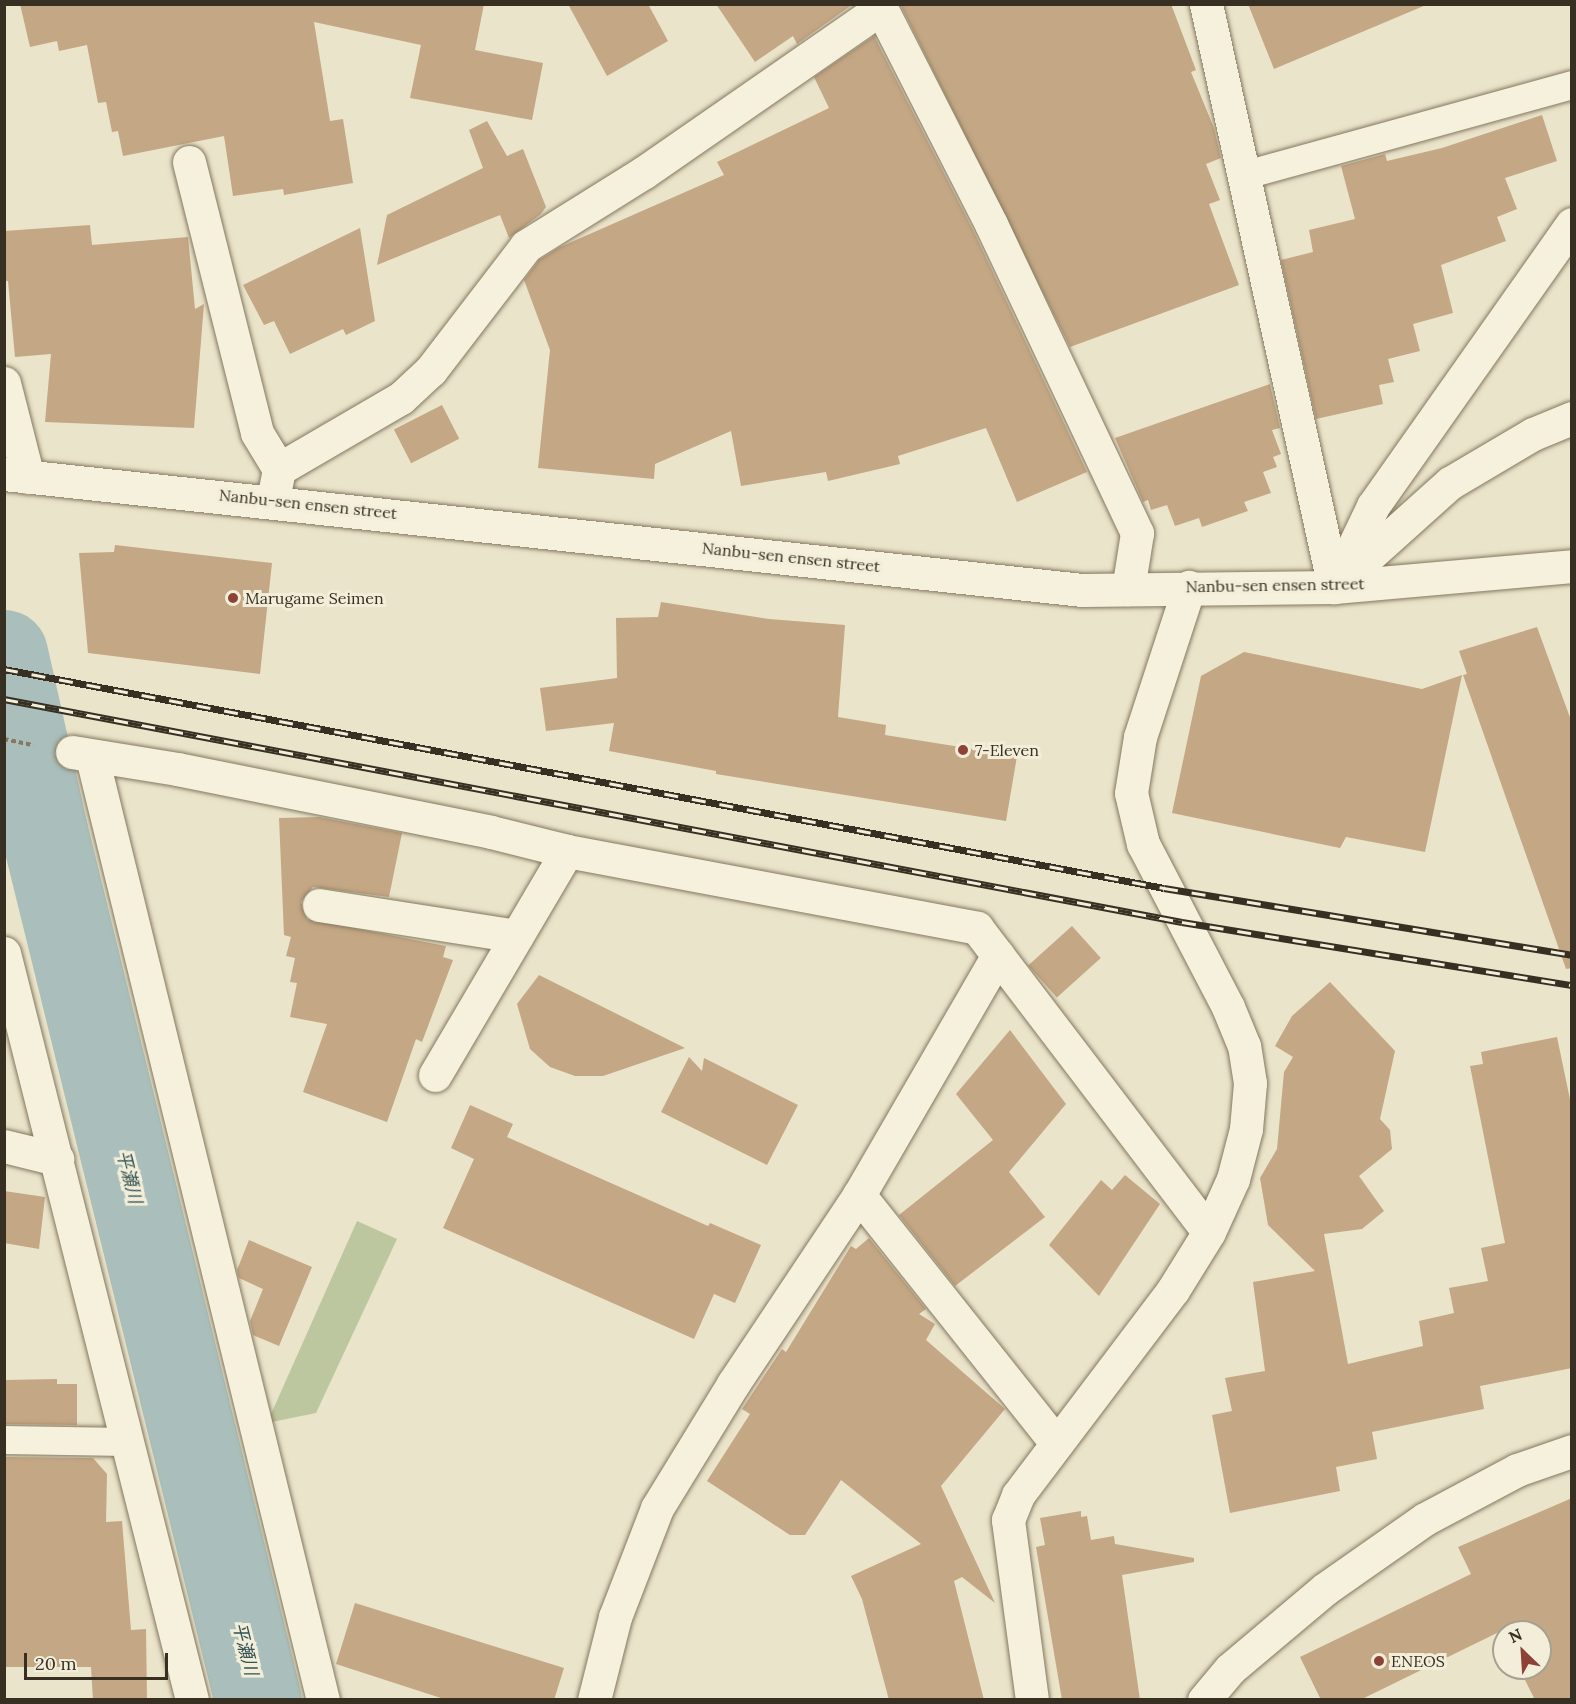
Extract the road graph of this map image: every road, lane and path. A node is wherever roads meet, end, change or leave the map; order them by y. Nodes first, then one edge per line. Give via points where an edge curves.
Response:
1 (1206, 4) edge
2 (882, 6) edge
3 (1572, 85) edge
4 (189, 162) dead end
5 (1242, 176) junction
6 (1572, 224) edge
7 (4, 383) edge
8 (1572, 418) edge
9 (279, 469) junction
10 (15, 475) edge
11 (272, 500) junction
12 (1572, 566) edge
13 (1189, 587) junction
14 (1334, 587) junction
15 (1128, 589) junction
16 (567, 851) junction
17 (319, 905) dead end
18 (517, 936) junction
19 (4, 953) edge
20 (998, 955) junction
21 (435, 1076) dead end
22 (4, 1146) edge
23 (57, 1159) junction
24 (859, 1196) junction
25 (1209, 1232) junction
26 (4, 1440) edge
27 (127, 1442) junction
28 (1056, 1443) junction
29 (1572, 1451) edge
30 (192, 1700) edge
31 (322, 1700) edge
32 (594, 1700) edge
33 (1032, 1700) edge
34 (1204, 1700) edge

1 - 5 street
2 - 9 street via 643,173 526,246 431,370 401,398
2 - 15 street via 991,224 1137,533
3 - 5 lane
4 - 9 street via 257,433
5 - 14 street
6 - 14 street via 1373,506
7 - 10 street
8 - 14 street via 1533,434 1450,483
9 - 11 street
10 - 11 street, Nanbu-sen ensen street
11 - 15 street, Nanbu-sen ensen street via 1083,590
12 - 14 street, Nanbu-sen ensen street
13 - 14 street, Nanbu-sen ensen street
13 - 15 street, Nanbu-sen ensen street
13 - 25 street via 1140,737 1131,793 1143,844 1244,1046 1250,1083 1246,1130 1233,1179
16 - 18 street
16 - 20 street via 977,928
16 - 31 street via 212,776 82,754
17 - 18 street
18 - 21 street
19 - 23 street
20 - 24 street
20 - 25 street
22 - 23 street
23 - 27 street
24 - 28 street
24 - 32 street via 733,1384 657,1508 615,1617
25 - 28 street via 1173,1290
26 - 27 lane
27 - 30 street
28 - 33 street via 1018,1495 1008,1520
29 - 34 street via 1517,1470 1425,1519 1325,1589 1230,1669

